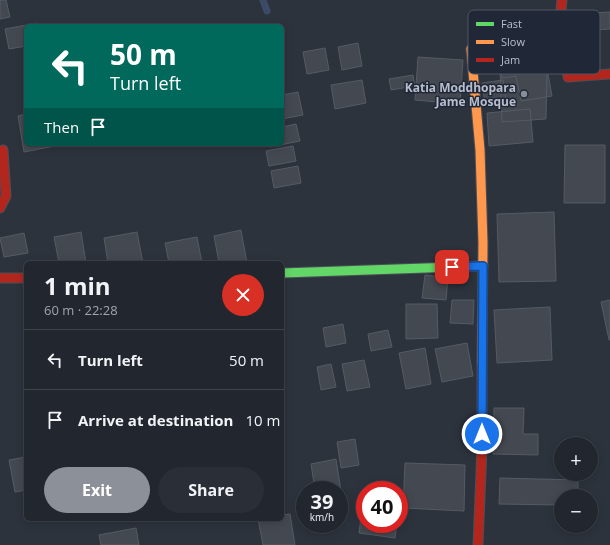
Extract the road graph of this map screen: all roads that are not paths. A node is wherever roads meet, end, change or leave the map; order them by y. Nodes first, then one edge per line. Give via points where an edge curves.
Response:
1 (562, 0) edge
2 (561, 10) edge
3 (473, 74) edge
4 (568, 74) edge
5 (610, 74) edge
6 (3, 150) dead end
7 (0, 208) edge
8 (483, 266) junction
9 (284, 273) edge
10 (0, 278) edge
11 (24, 278) edge
12 (478, 545) edge

1 - 2 street
3 - 8 street via 480,150
4 - 5 street via 568,78
6 - 7 street via 6,196
8 - 9 street
8 - 12 street via 482,448
10 - 11 street

